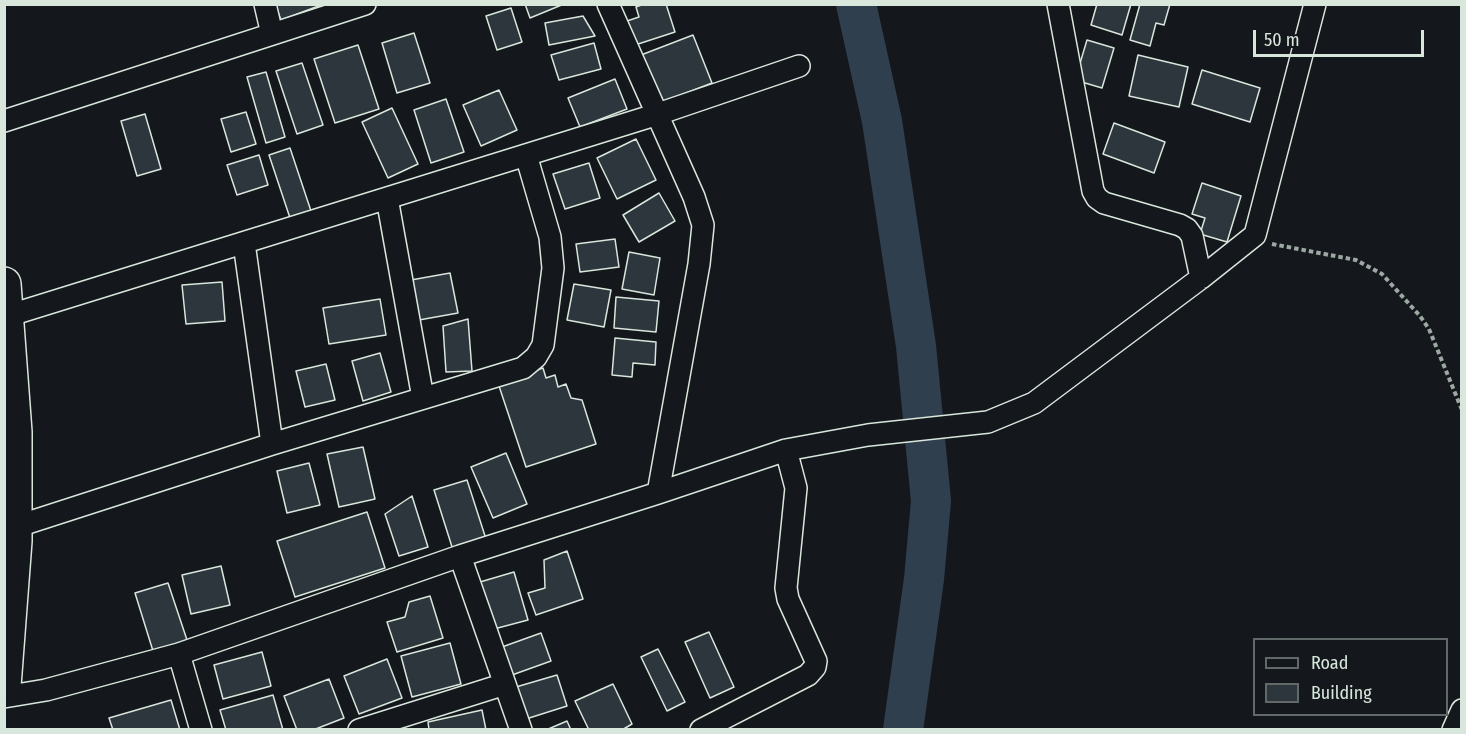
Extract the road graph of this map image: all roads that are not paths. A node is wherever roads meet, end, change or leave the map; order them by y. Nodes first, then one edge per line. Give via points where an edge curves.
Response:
1 (265, 4) edge
2 (365, 4) edge
3 (608, 4) edge
4 (1058, 4) edge
5 (1315, 4) edge
6 (272, 34) junction
7 (799, 66) dead end
8 (658, 114) junction
9 (4, 121) edge
10 (526, 155) junction
11 (387, 198) junction
12 (244, 243) junction
13 (1201, 278) junction
14 (4, 284) edge
15 (6, 317) edge
16 (423, 398) junction
17 (10, 432) edge
18 (272, 444) junction
19 (786, 450) junction
20 (658, 493) junction
21 (15, 527) junction
22 (460, 556) junction
23 (179, 654) junction
24 (505, 684) junction
25 (4, 686) edge
26 (4, 697) edge
27 (201, 729) edge
28 (359, 729) edge
29 (521, 729) edge
30 (701, 729) edge

1 - 6 street
2 - 6 street
3 - 8 street
4 - 13 street via 1097,198 1187,229
5 - 13 street via 1257,228 1251,240
6 - 9 street
7 - 8 street
8 - 10 street
8 - 20 street via 703,225
10 - 11 street
10 - 16 street via 550,237 553,268 543,345 523,368
11 - 12 street
11 - 16 street
12 - 15 street
12 - 18 street
13 - 19 street via 1034,403 988,422 868,435
14 - 15 main road
15 - 17 main road
16 - 18 street
17 - 21 main road
18 - 21 street
19 - 20 street
19 - 30 street via 796,488 786,588 815,667 808,675
20 - 22 street
21 - 25 main road
22 - 23 street
22 - 24 street
23 - 26 street via 46,690
23 - 27 street
24 - 28 street
24 - 29 street

